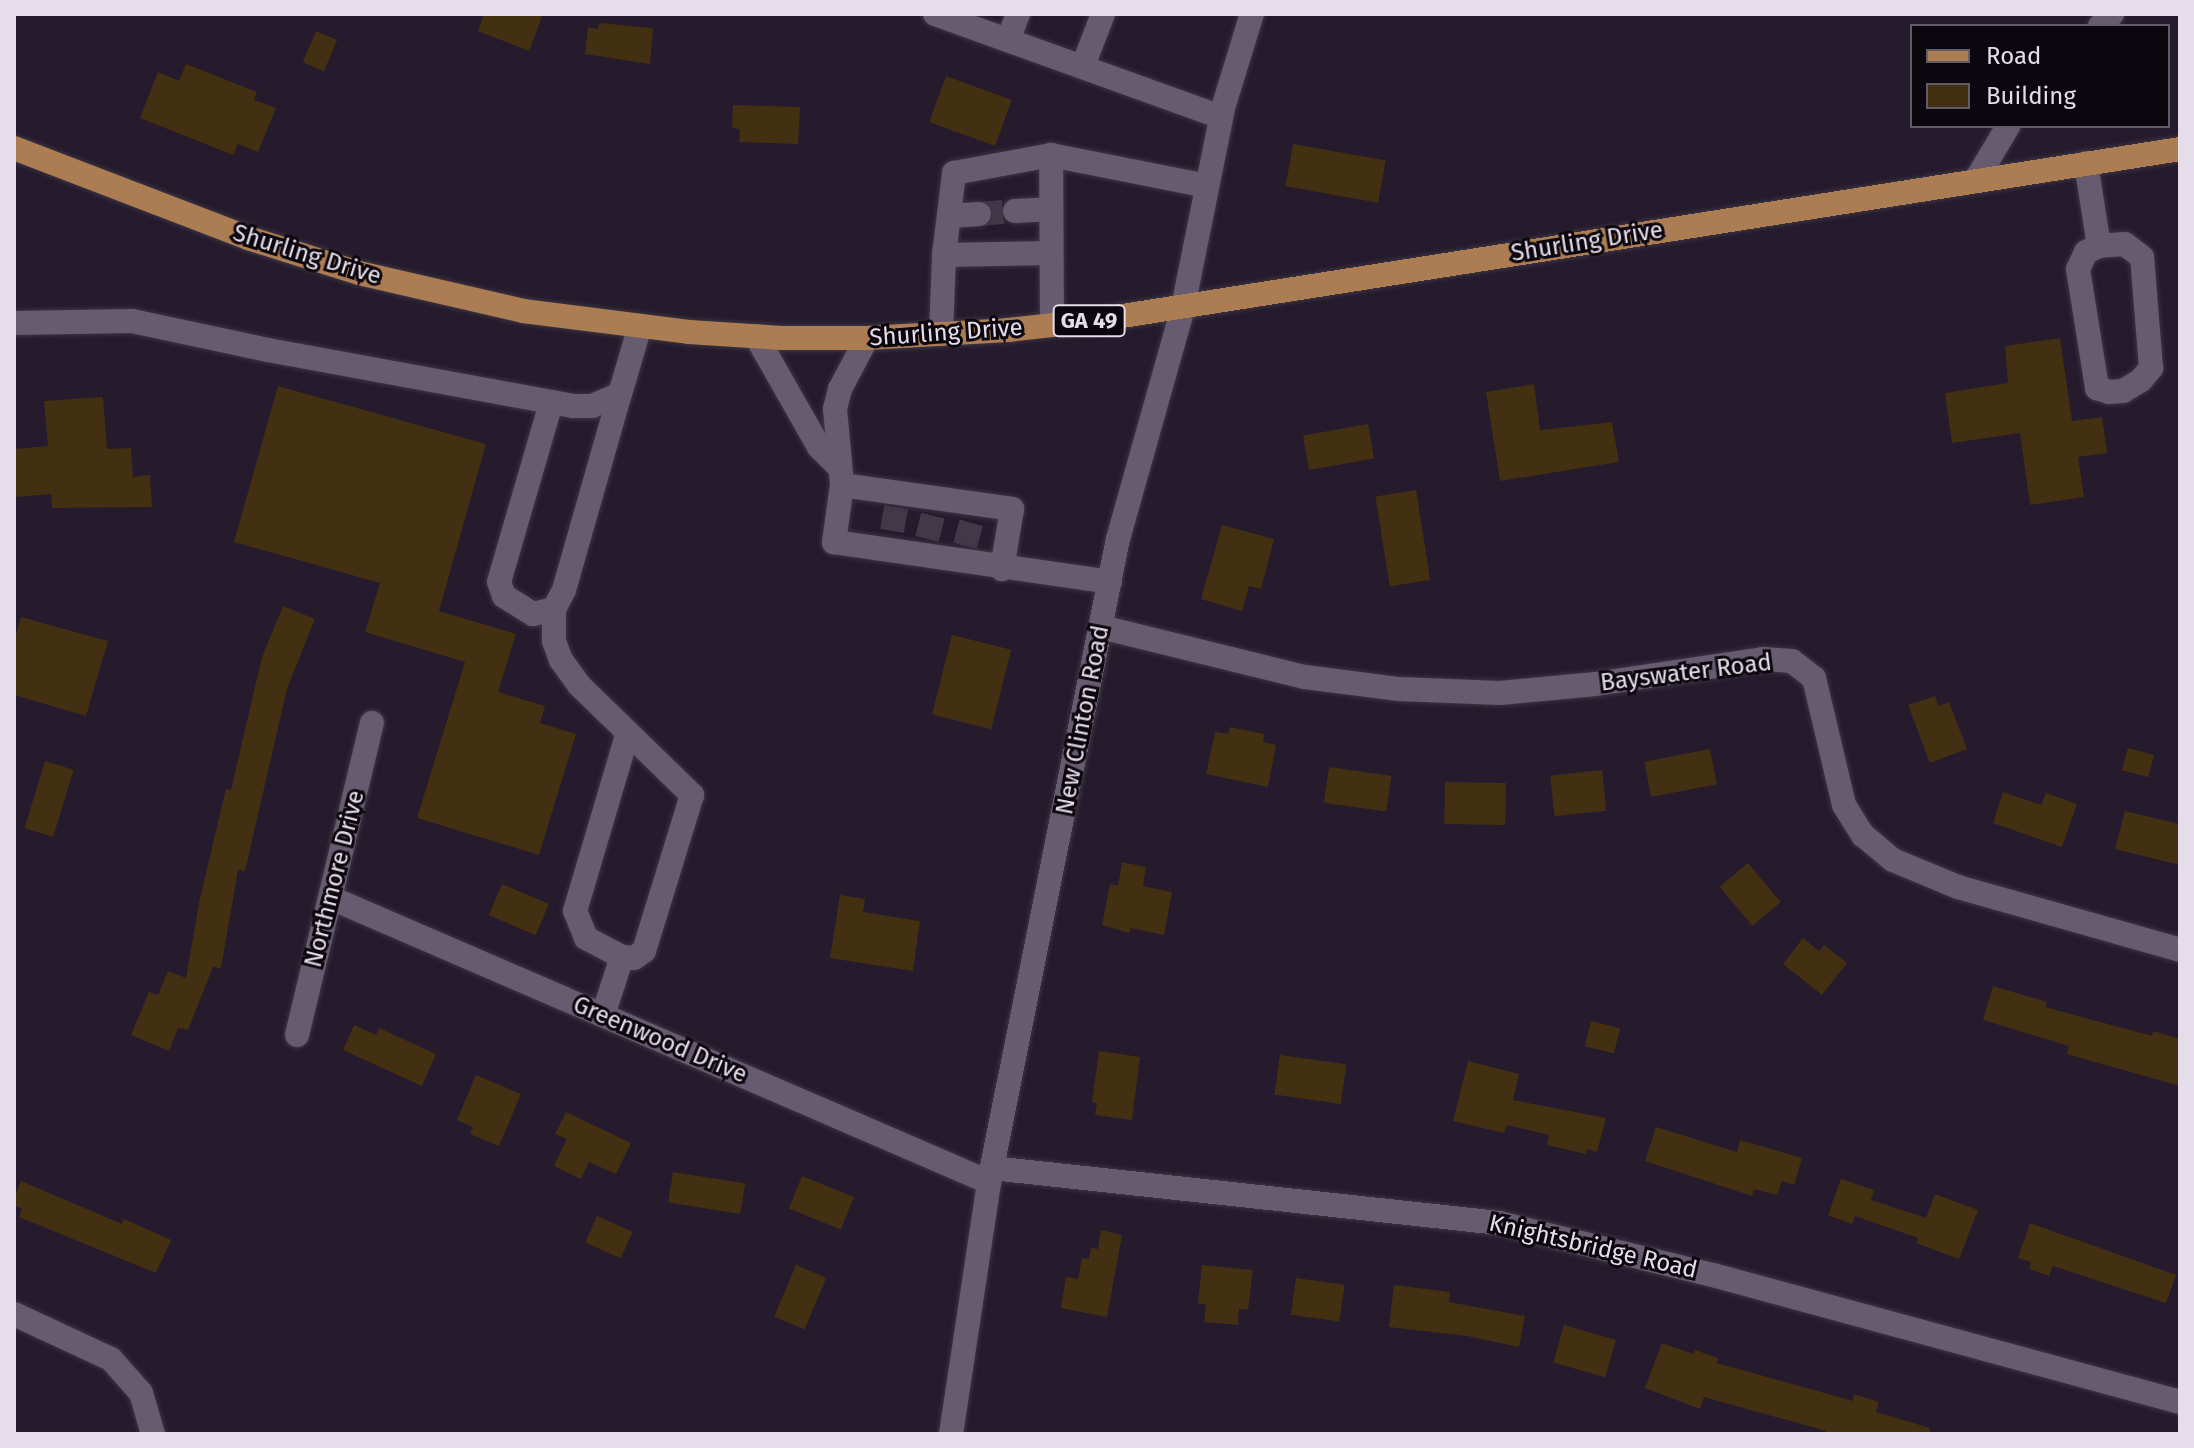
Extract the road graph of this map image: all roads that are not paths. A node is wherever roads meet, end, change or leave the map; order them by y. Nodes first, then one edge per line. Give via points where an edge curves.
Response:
1 (935, 14) edge
2 (1018, 14) edge
3 (1103, 14) edge
4 (1252, 14) edge
5 (1008, 40) junction
6 (1083, 66) junction
7 (1221, 117) junction
8 (2007, 128) edge
9 (14, 148) edge
10 (2180, 149) edge
11 (1051, 155) junction
12 (2086, 163) junction
13 (1976, 180) junction
14 (1207, 186) junction
15 (1051, 209) junction
16 (1015, 211) tunnel mouth
17 (979, 214) tunnel mouth
18 (949, 216) junction
19 (2099, 246) junction
20 (1051, 253) junction
21 (944, 255) junction
22 (1183, 307) junction
23 (14, 323) edge
24 (1052, 325) junction
25 (640, 326) junction
26 (941, 334) junction
27 (756, 336) junction
28 (867, 338) junction
29 (620, 394) junction
30 (551, 403) junction
31 (840, 476) junction
32 (1002, 569) junction
33 (1110, 582) junction
34 (554, 609) junction
35 (1101, 627) junction
36 (372, 723) dead end
37 (627, 736) junction
38 (331, 898) junction
39 (2180, 950) edge
40 (622, 957) junction
41 (603, 1015) junction
42 (297, 1035) dead end
43 (991, 1175) junction
44 (14, 1314) edge
45 (2180, 1402) edge
46 (153, 1434) edge
47 (951, 1434) edge

1 - 5 street
2 - 5 street
3 - 6 street
4 - 7 street, New Clinton Road
5 - 6 street
6 - 7 street
7 - 14 street, New Clinton Road
8 - 13 street
9 - 25 main road, Shurling Drive / GA 49 via 234,233 359,273 523,311
10 - 12 main road, Shurling Drive / GA 49
11 - 14 street
11 - 15 street
11 - 18 street via 954,173
12 - 13 main road, Shurling Drive / GA 49
12 - 19 street
13 - 22 main road, Shurling Drive / GA 49
14 - 22 street, New Clinton Road
15 - 16 street
15 - 20 street
17 - 18 street
18 - 21 street
19 - 19 street via 2086,252 2078,269 2097,388 2123,391 2151,368 2142,257 2125,244
20 - 21 street
20 - 24 street
21 - 26 street
22 - 24 main road, Shurling Drive / GA 49
22 - 33 street, New Clinton Road
23 - 30 street via 132,321
24 - 26 main road, Shurling Drive / GA 49
25 - 27 main road, Shurling Drive / GA 49
25 - 29 street
26 - 28 main road, Shurling Drive / GA 49
27 - 28 main road, Shurling Drive / GA 49
27 - 31 street
28 - 31 street via 835,409
29 - 30 street via 592,406
29 - 34 street
30 - 34 street via 499,582 504,596 516,606 533,614
31 - 32 street via 898,498 974,510 1012,509
31 - 32 street via 834,542 890,541 964,555
32 - 33 street
33 - 35 street, New Clinton Road
34 - 37 street via 554,641 561,660
35 - 39 street, Bayswater Road via 1305,677 1399,689 1500,693 1763,659 1792,661 1814,678 1844,805 1863,835 1893,860 1958,887
35 - 43 street, New Clinton Road
36 - 38 street, Northmore Drive
37 - 40 street via 575,911 586,938
37 - 40 street via 692,795 644,951 634,958
38 - 41 street, Greenwood Drive
38 - 42 street, Northmore Drive
40 - 41 street
41 - 43 street, Greenwood Drive
43 - 45 street, Knightsbridge Road via 1499,1223 1637,1255
43 - 47 street, New Clinton Road
44 - 46 street via 111,1359 141,1393

